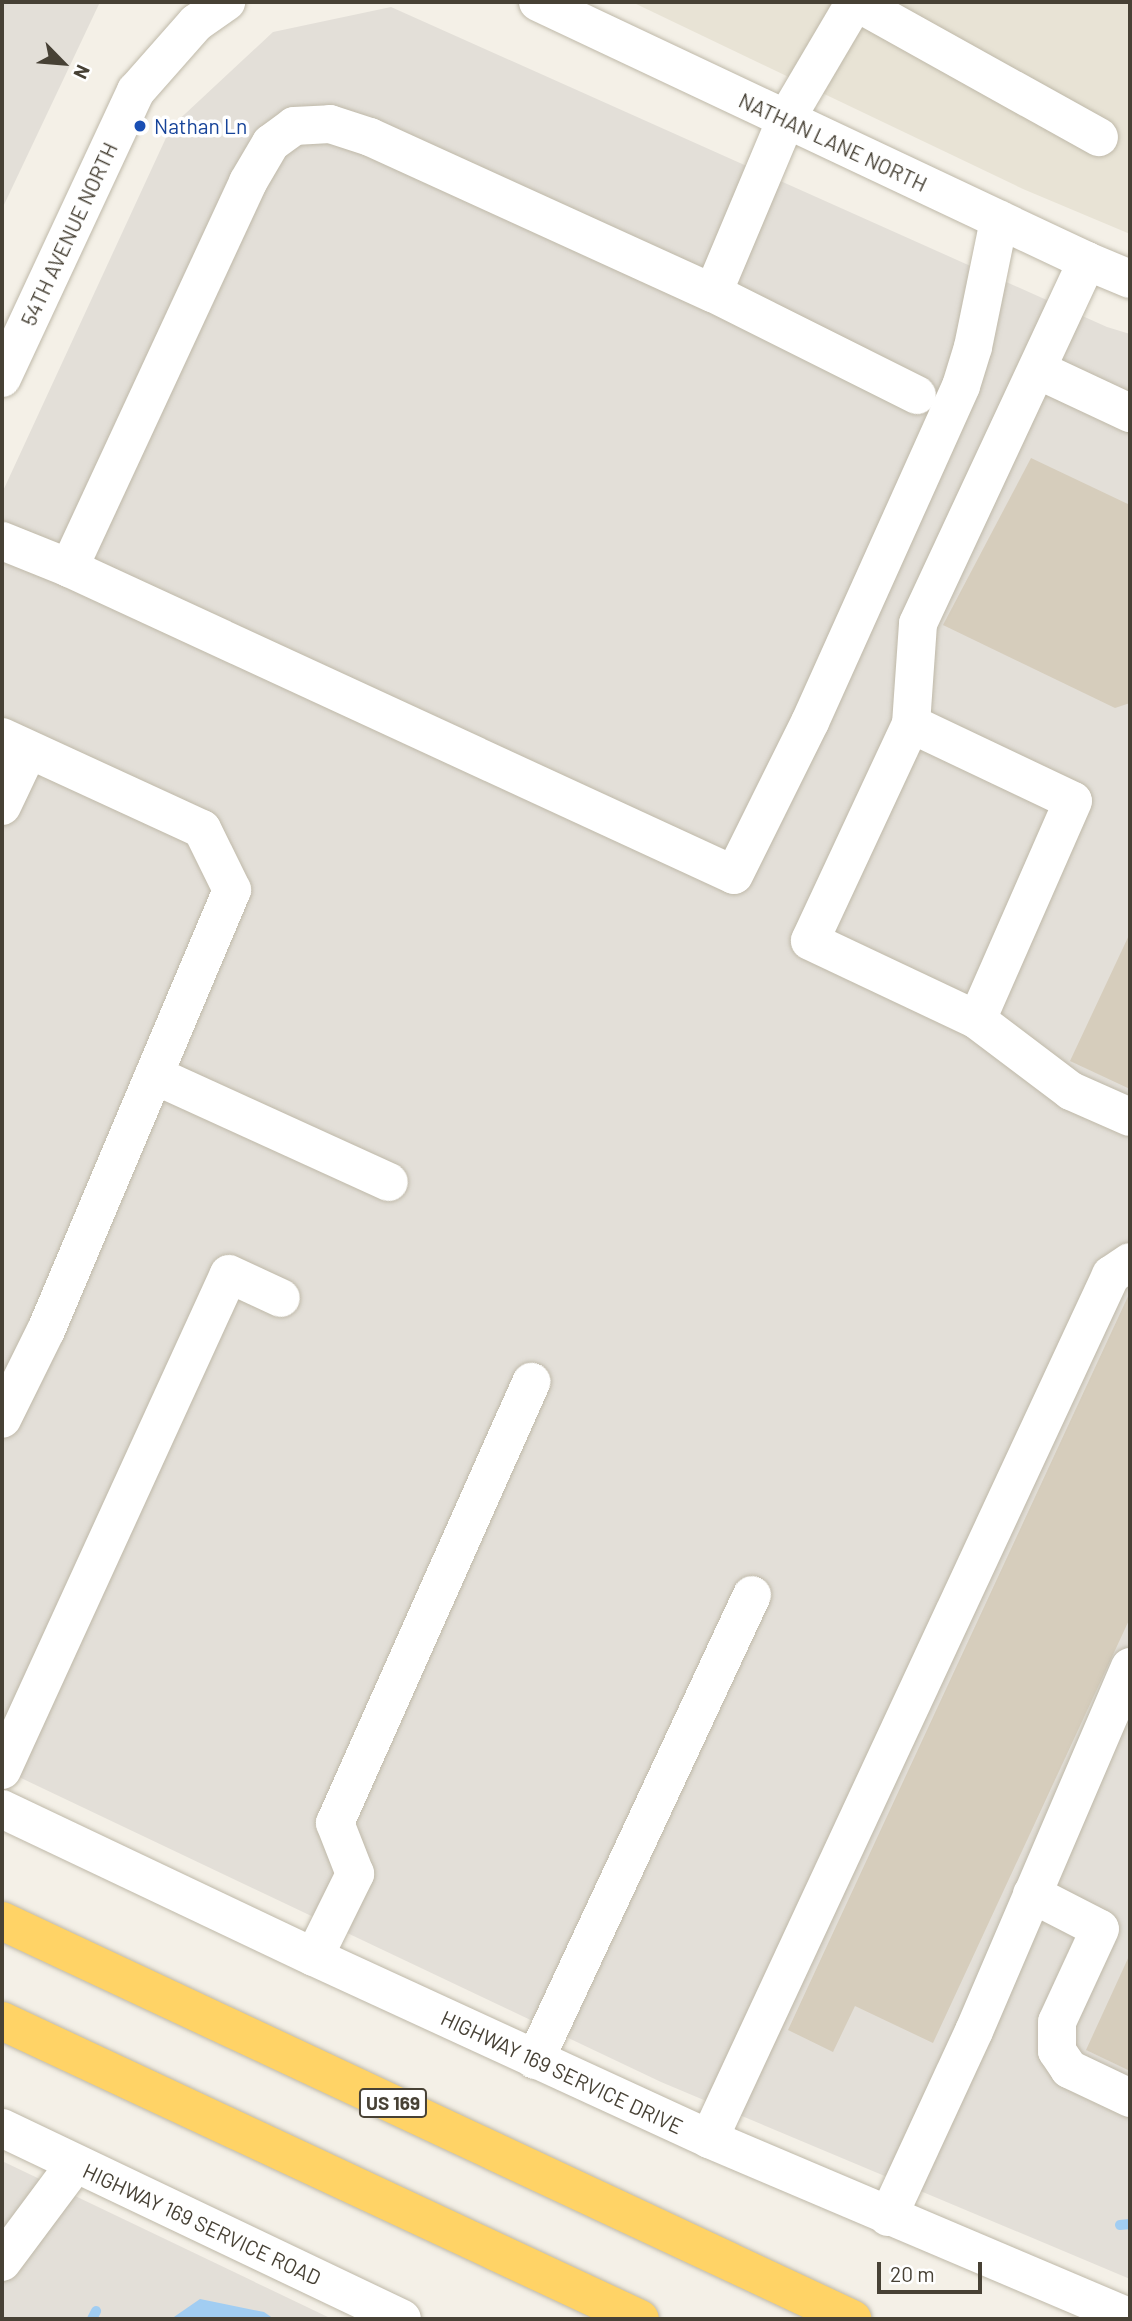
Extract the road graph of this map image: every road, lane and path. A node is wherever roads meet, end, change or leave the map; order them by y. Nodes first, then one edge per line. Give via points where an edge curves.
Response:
1 (226, 2) edge
2 (538, 2) edge
3 (856, 2) edge
4 (786, 119) junction
5 (1099, 137) dead end
6 (999, 220) junction
7 (1087, 261) junction
8 (1130, 279) edge
9 (713, 293) junction
10 (1038, 370) junction
11 (2, 378) edge
12 (917, 395) dead end
13 (1130, 413) edge
14 (2, 541) edge
15 (69, 568) junction
16 (911, 724) junction
17 (15, 744) edge
18 (2, 806) edge
19 (977, 1020) junction
20 (154, 1075) junction
21 (1130, 1117) edge
22 (388, 1182) dead end
23 (1130, 1262) edge
24 (281, 1298) dead end
25 (531, 1381) dead end
26 (2, 1419) edge
27 (752, 1595) dead end
28 (1130, 1667) edge
29 (2, 1770) edge
30 (2, 1809) edge
31 (1032, 1894) junction
32 (2, 1921) edge
33 (314, 1957) junction
34 (2, 2021) edge
35 (535, 2060) junction
36 (1130, 2098) edge
37 (2, 2128) edge
38 (709, 2139) junction
39 (75, 2164) junction
40 (888, 2217) junction
41 (2, 2262) edge
42 (783, 2287) junction
43 (629, 2315) edge
44 (1130, 2318) edge
45 (402, 2319) edge
46 (852, 2319) edge
47 (867, 2319) edge

1 - 11 street, 54TH AVENUE NORTH via 196,23 135,90
2 - 4 street, NATHAN LANE NORTH
3 - 4 street
3 - 5 street
4 - 6 street, NATHAN LANE NORTH
4 - 9 street
6 - 7 street, NATHAN LANE NORTH
6 - 15 street via 961,386 810,722 734,876
7 - 8 street, NATHAN LANE NORTH
7 - 10 street
9 - 12 street
9 - 15 street via 370,137 330,124 294,126 271,143 248,182
10 - 13 street
10 - 16 street via 918,624
14 - 15 street
16 - 19 street via 1073,801
16 - 19 street via 810,940
17 - 18 street
17 - 20 street via 202,829 232,890
19 - 21 street via 1071,1091
20 - 22 street
20 - 26 street via 46,1330
23 - 38 street via 1111,1275
24 - 29 street via 229,1274
25 - 33 street via 335,1823 355,1874
27 - 35 street
28 - 31 street
30 - 33 street, HIGHWAY 169 SERVICE DRIVE
31 - 36 street via 1100,1929 1057,2022 1057,2051 1069,2069
31 - 40 street
32 - 42 highway, US 169
33 - 35 street, HIGHWAY 169 SERVICE DRIVE
34 - 43 highway
35 - 38 street, HIGHWAY 169 SERVICE DRIVE
37 - 39 street, HIGHWAY 169 SERVICE ROAD
38 - 40 street, HIGHWAY 169 SERVICE DRIVE
39 - 41 street
39 - 45 street, HIGHWAY 169 SERVICE ROAD
40 - 44 street, HIGHWAY 169 SERVICE DRIVE
42 - 46 highway, US 169
42 - 47 highway

